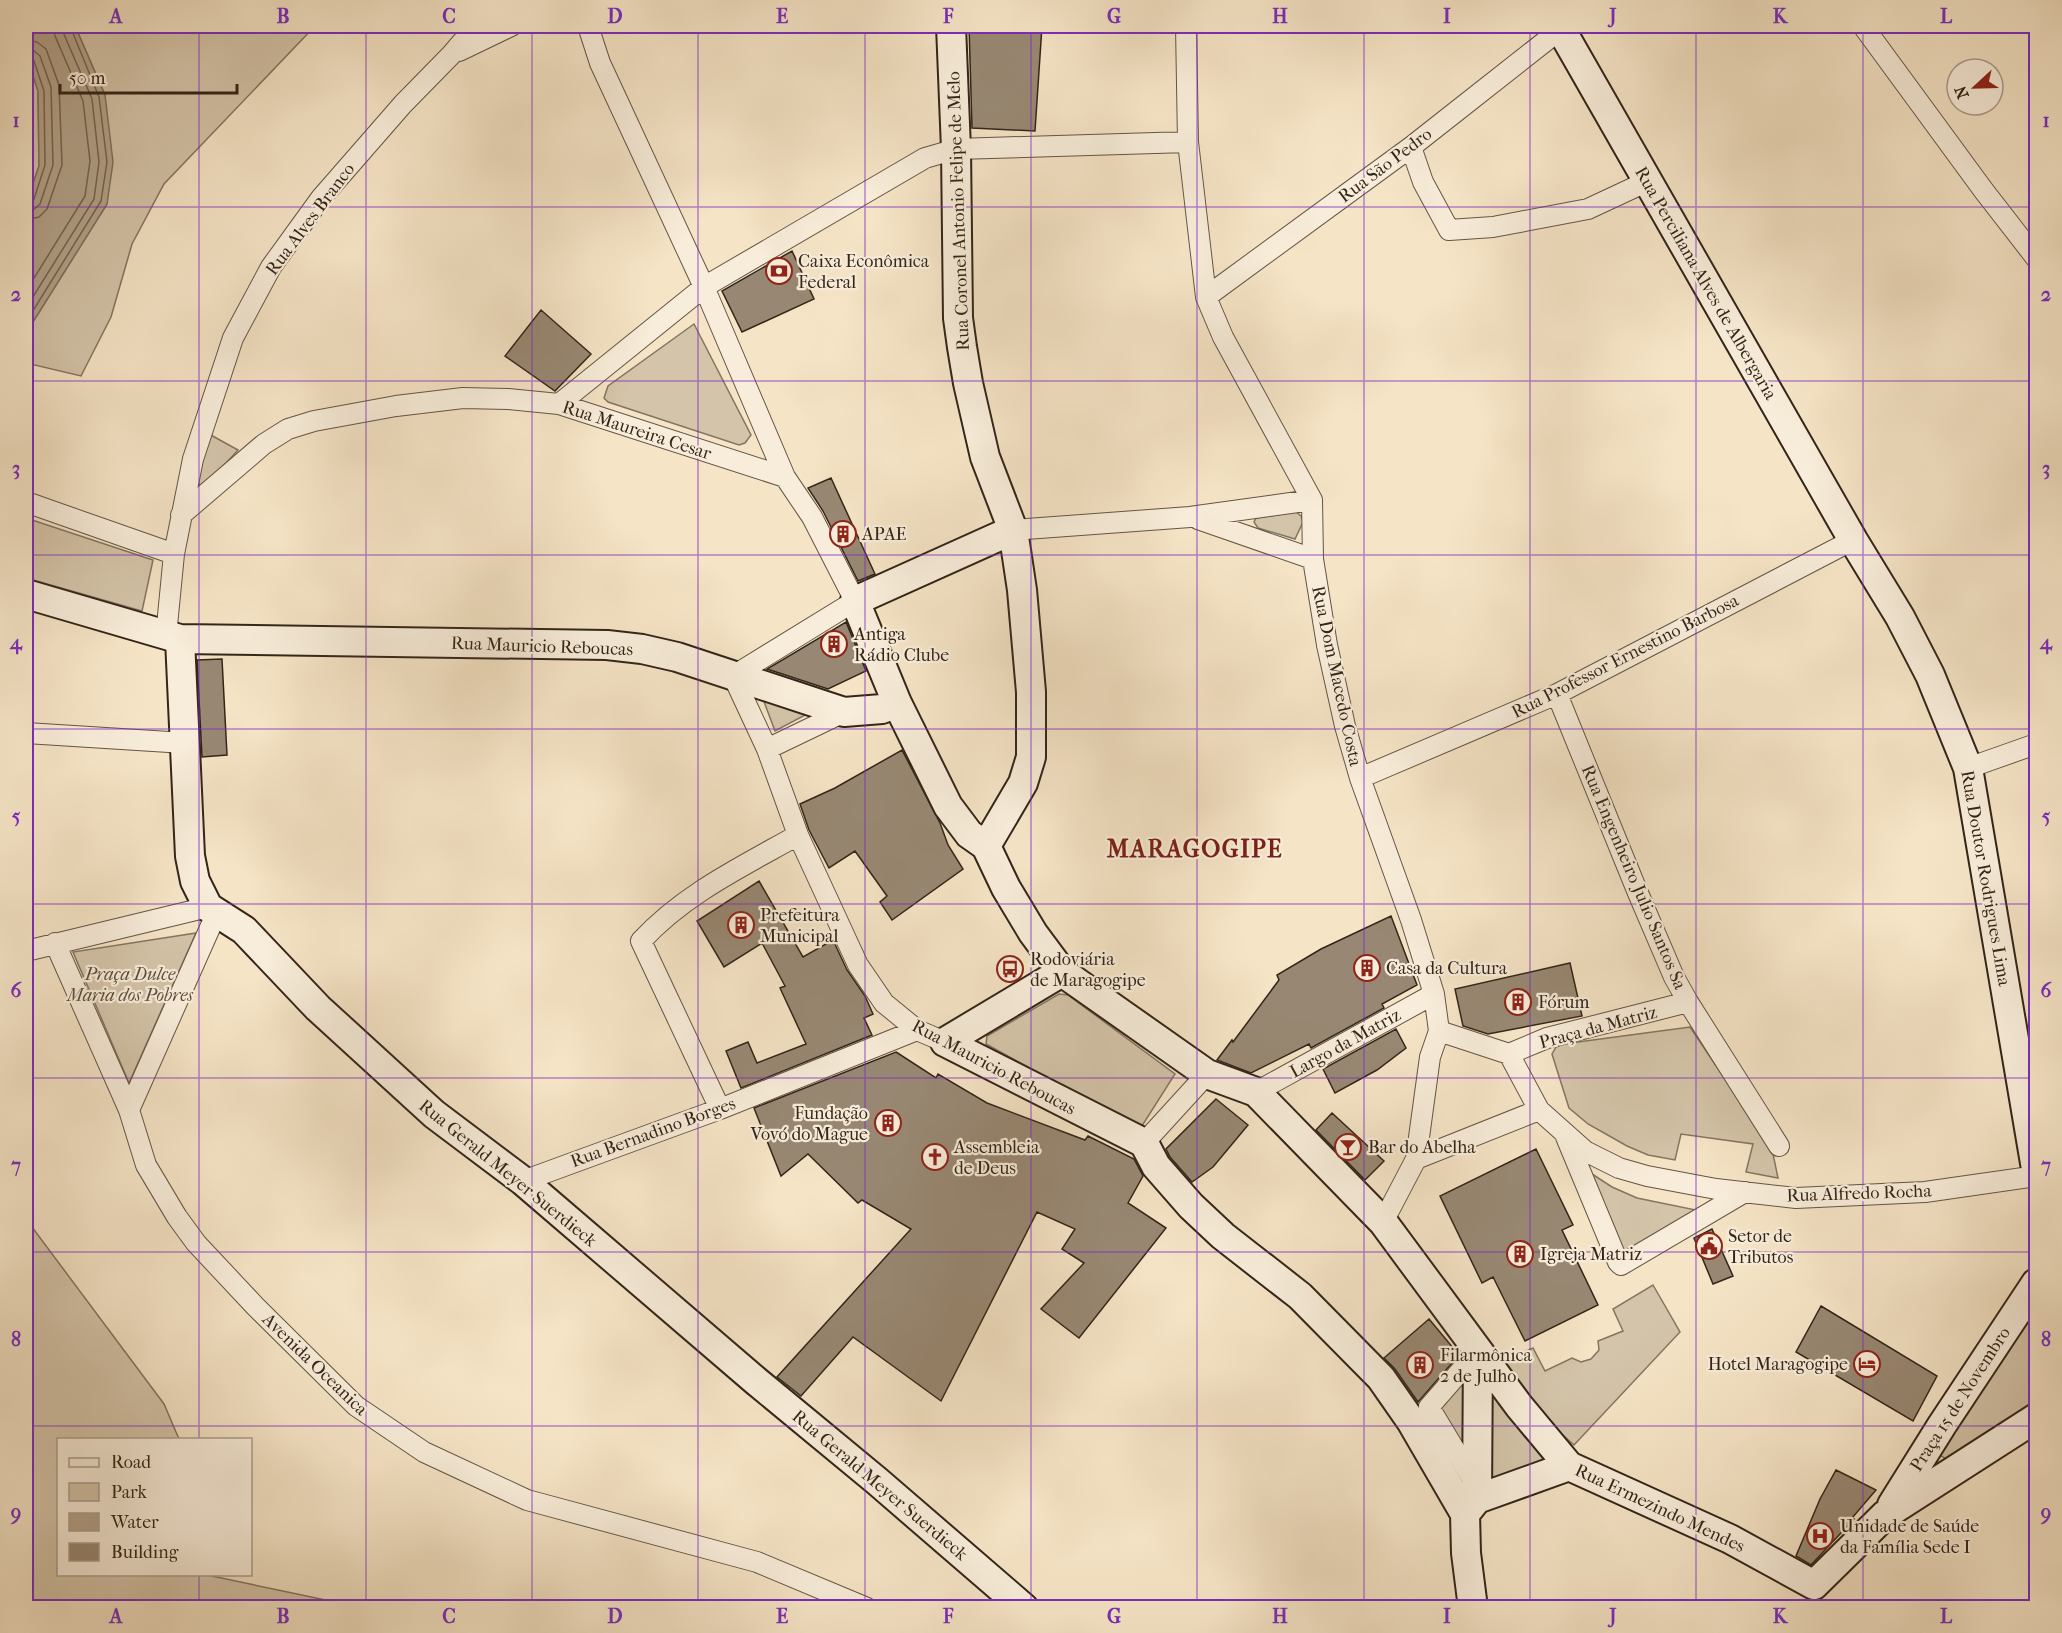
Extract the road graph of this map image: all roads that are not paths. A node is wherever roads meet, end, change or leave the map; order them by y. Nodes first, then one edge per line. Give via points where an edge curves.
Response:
1 (476, 26) edge
2 (511, 26) edge
3 (588, 26) edge
4 (951, 26) edge
5 (1185, 26) edge
6 (1863, 26) edge
7 (1560, 27) edge
8 (451, 55) junction
9 (1188, 142) junction
10 (1411, 147) junction
11 (957, 149) junction
12 (1648, 181) junction
13 (2037, 258) edge
14 (704, 286) junction
15 (1206, 297) junction
16 (559, 404) junction
17 (784, 477) junction
18 (1312, 500) junction
19 (26, 502) edge
20 (181, 515) junction
21 (1190, 517) junction
22 (1013, 530) junction
23 (1853, 540) junction
24 (174, 554) junction
25 (1313, 559) junction
26 (26, 594) edge
27 (855, 601) junction
28 (173, 637) junction
29 (734, 676) junction
30 (1557, 694) junction
31 (897, 703) junction
32 (844, 712) junction
33 (26, 733) edge
34 (185, 742) junction
35 (2037, 744) edge
36 (767, 748) junction
37 (1968, 768) junction
38 (1360, 778) junction
39 (798, 836) junction
40 (986, 846) junction
41 (212, 910) junction
42 (55, 943) junction
43 (26, 951) edge
44 (1062, 972) junction
45 (1434, 994) junction
46 (1688, 1002) junction
47 (917, 1030) junction
48 (1439, 1031) junction
49 (945, 1042) junction
50 (1509, 1054) junction
51 (1207, 1074) junction
52 (1256, 1092) junction
53 (720, 1108) junction
54 (129, 1110) junction
55 (1539, 1110) junction
56 (1563, 1131) junction
57 (1144, 1143) junction
58 (1779, 1146) dead end
59 (1416, 1159) junction
60 (2037, 1169) edge
61 (2037, 1176) edge
62 (523, 1181) junction
63 (1745, 1192) junction
64 (1383, 1222) junction
65 (2037, 1283) edge
66 (1478, 1351) junction
67 (2037, 1418) edge
68 (1569, 1466) junction
69 (1473, 1500) junction
70 (1885, 1515) junction
71 (1817, 1596) edge
72 (1009, 1603) edge
73 (867, 1608) edge
74 (1473, 1608) edge

1 - 8 street, Rua Alves Branco
2 - 8 street
3 - 14 street via 600,63
4 - 11 street, Rua Coronel Antonio Felipe de Melo
5 - 9 street, Rua Dom Macedo Costa
6 - 13 street
7 - 10 street, Rua São Pedro
7 - 12 street, Rua Perciliana Alves de Albergaria
8 - 20 street, Rua Alves Branco via 321,198 271,267 233,338 193,459
9 - 11 street
9 - 15 street, Rua Dom Macedo Costa
10 - 12 street via 1449,230 1493,227 1588,209
10 - 15 street, Rua São Pedro
11 - 14 street via 925,158
11 - 22 street, Rua Coronel Antonio Felipe de Melo via 958,318 962,347 986,457
12 - 23 street, Rua Perciliana Alves de Albergaria
14 - 16 street
14 - 17 street
15 - 18 street, Rua Dom Macedo Costa via 1223,337
16 - 17 street, Rua Maureira Cesar
16 - 20 street, Rua Maureira Cesar via 463,398 396,405 314,421 288,429 264,444
17 - 27 street via 812,517
18 - 21 street
18 - 25 street, Rua Dom Macedo Costa
19 - 24 street
20 - 24 street
21 - 22 street
21 - 25 street
22 - 27 street
22 - 40 street, Rua Coronel Antonio Felipe de Melo via 1031,692 1031,757 1023,783
23 - 30 street, Rua Professor Ernestino Barbosa
23 - 37 street, Rua Doutor Rodrigues Lima via 1925,665
24 - 28 street
25 - 38 street, Rua Dom Macedo Costa via 1327,645
26 - 28 street, Rua Mauricio Reboucas
27 - 29 street
27 - 31 street
28 - 29 street, Rua Mauricio Reboucas via 607,645 676,657
28 - 34 street
29 - 32 street
29 - 36 street, Rua Mauricio Reboucas
30 - 38 street, Rua Professor Ernestino Barbosa
30 - 46 street, Rua Engenheiro Julio Santos Sa via 1663,952
31 - 32 street via 882,709
31 - 40 street via 948,806 969,834
32 - 36 street
33 - 34 street
34 - 41 street via 190,856 195,881
35 - 37 street
36 - 39 street, Rua Mauricio Reboucas
37 - 60 street, Rua Doutor Rodrigues Lima
38 - 45 street, Rua Dom Macedo Costa
39 - 47 street, Rua Mauricio Reboucas via 858,965 884,1003
39 - 53 street via 709,885 658,922 641,941
40 - 44 street, Rua Ermezindo Mendes via 1006,888
41 - 42 street
41 - 54 street
41 - 62 street, Rua Gerald Meyer Suerdieck via 244,930 318,1008 434,1114
42 - 43 street
42 - 54 street, Avenida Oceanica
44 - 49 street
44 - 51 street, Rua Ermezindo Mendes
45 - 48 street, Rua Dom Macedo Costa
45 - 52 street, Largo da Matriz
46 - 50 street, Praça da Matriz via 1547,1038
46 - 58 street, Rua Engenheiro Julio Santos Sa
47 - 49 street, Rua Mauricio Reboucas
47 - 53 street, Rua Bernadino Borges
48 - 50 street
48 - 59 street via 1430,1057
49 - 57 street, Rua Mauricio Reboucas
50 - 55 street
51 - 52 street, Rua Ermezindo Mendes
51 - 57 street
52 - 64 street, Rua Ermezindo Mendes
53 - 62 street, Rua Bernadino Borges
54 - 73 street, Avenida Oceanica via 146,1165 196,1243 333,1385 379,1424 424,1452 527,1500 757,1562
55 - 56 street
55 - 59 street
56 - 63 street, Rua Alfredo Rocha via 1585,1151 1620,1168 1682,1183
56 - 63 street via 1621,1265
57 - 69 street via 1156,1166 1191,1206 1300,1296 1381,1378
59 - 64 street
61 - 63 street, Rua Alfredo Rocha via 1924,1192 1796,1198
62 - 72 street, Rua Gerald Meyer Suerdieck via 877,1481
64 - 66 street, Rua Ermezindo Mendes
65 - 70 street, Praça 15 de Novembro
66 - 68 street, Rua Ermezindo Mendes
66 - 69 street
66 - 69 street via 1429,1407
67 - 70 street, Praça 15 de Novembro
68 - 69 street
68 - 71 street, Rua Ermezindo Mendes via 1730,1539
69 - 74 street via 1466,1553
70 - 71 street, Praça 15 de Novembro

